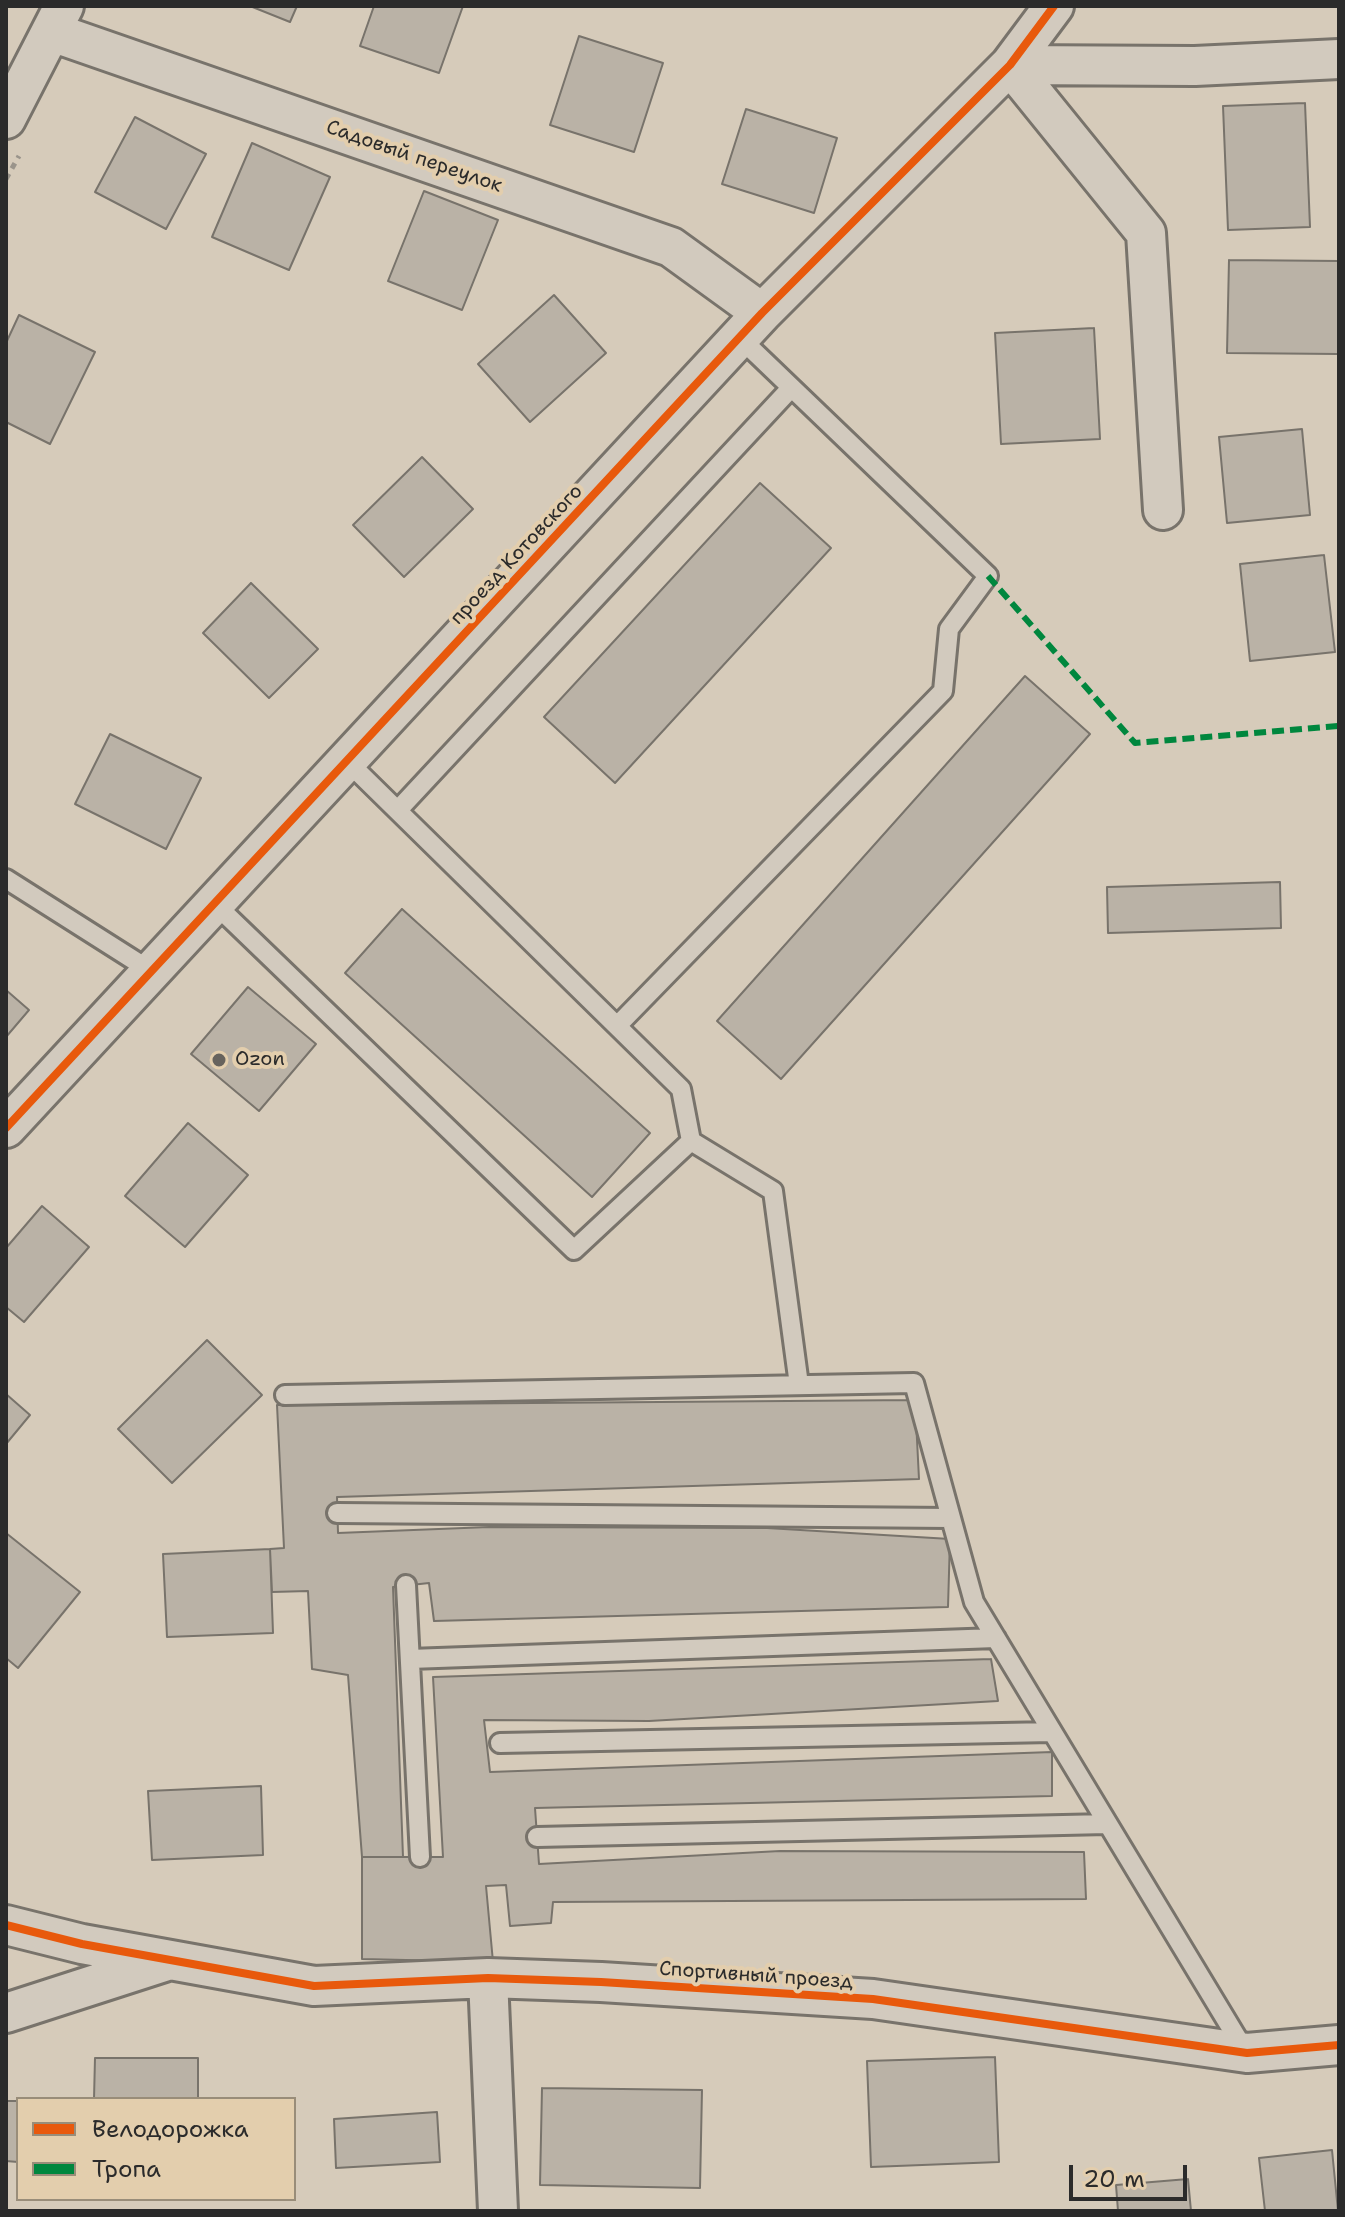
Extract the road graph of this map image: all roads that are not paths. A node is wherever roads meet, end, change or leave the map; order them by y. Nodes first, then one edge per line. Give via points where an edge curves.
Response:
1 (1054, 6) edge
2 (58, 19) edge
3 (1339, 59) edge
4 (1010, 65) junction
5 (6, 119) edge
6 (751, 325) junction
7 (791, 388) junction
8 (1163, 510) dead end
9 (348, 762) junction
10 (398, 810) junction
11 (6, 879) edge
12 (214, 903) junction
13 (151, 971) junction
14 (617, 1026) junction
15 (6, 1128) edge
16 (691, 1141) junction
17 (799, 1385) junction
18 (285, 1395) dead end
19 (337, 1513) dead end
20 (951, 1518) junction
21 (406, 1585) dead end
22 (996, 1638) junction
23 (410, 1659) junction
24 (1052, 1732) junction
25 (500, 1743) dead end
26 (1107, 1824) junction
27 (537, 1837) dead end
28 (420, 1857) dead end
29 (6, 1925) edge
30 (170, 1960) junction
31 (488, 1978) junction
32 (6, 2013) edge
33 (1339, 2045) edge
34 (1247, 2053) junction
35 (498, 2211) edge

1 - 4 street, проезд Котовского
2 - 5 street
2 - 6 street, Садовый переулок via 671,247
3 - 4 street via 1195,66
4 - 6 street, проезд Котовского
4 - 8 street via 1146,233
6 - 7 lane
6 - 9 street, проезд Котовского
7 - 10 lane
7 - 14 lane via 988,576 949,629 943,691
9 - 10 lane
9 - 12 street, проезд Котовского
10 - 14 lane
11 - 13 lane
12 - 13 street, проезд Котовского
12 - 16 lane via 574,1250
13 - 15 street, проезд Котовского
14 - 16 lane via 681,1089
16 - 17 lane via 773,1191
17 - 18 lane
17 - 20 lane via 914,1383
19 - 20 lane
20 - 22 lane via 974,1602
21 - 23 lane
22 - 23 lane
22 - 24 lane
23 - 28 lane
24 - 25 lane
24 - 26 lane
26 - 27 lane
26 - 34 lane
29 - 30 street, Спортивный проезд
30 - 31 street, Спортивный проезд via 314,1986
30 - 32 street
31 - 34 street, Спортивный проезд via 873,1999
31 - 35 street
33 - 34 street, Спортивный проезд

